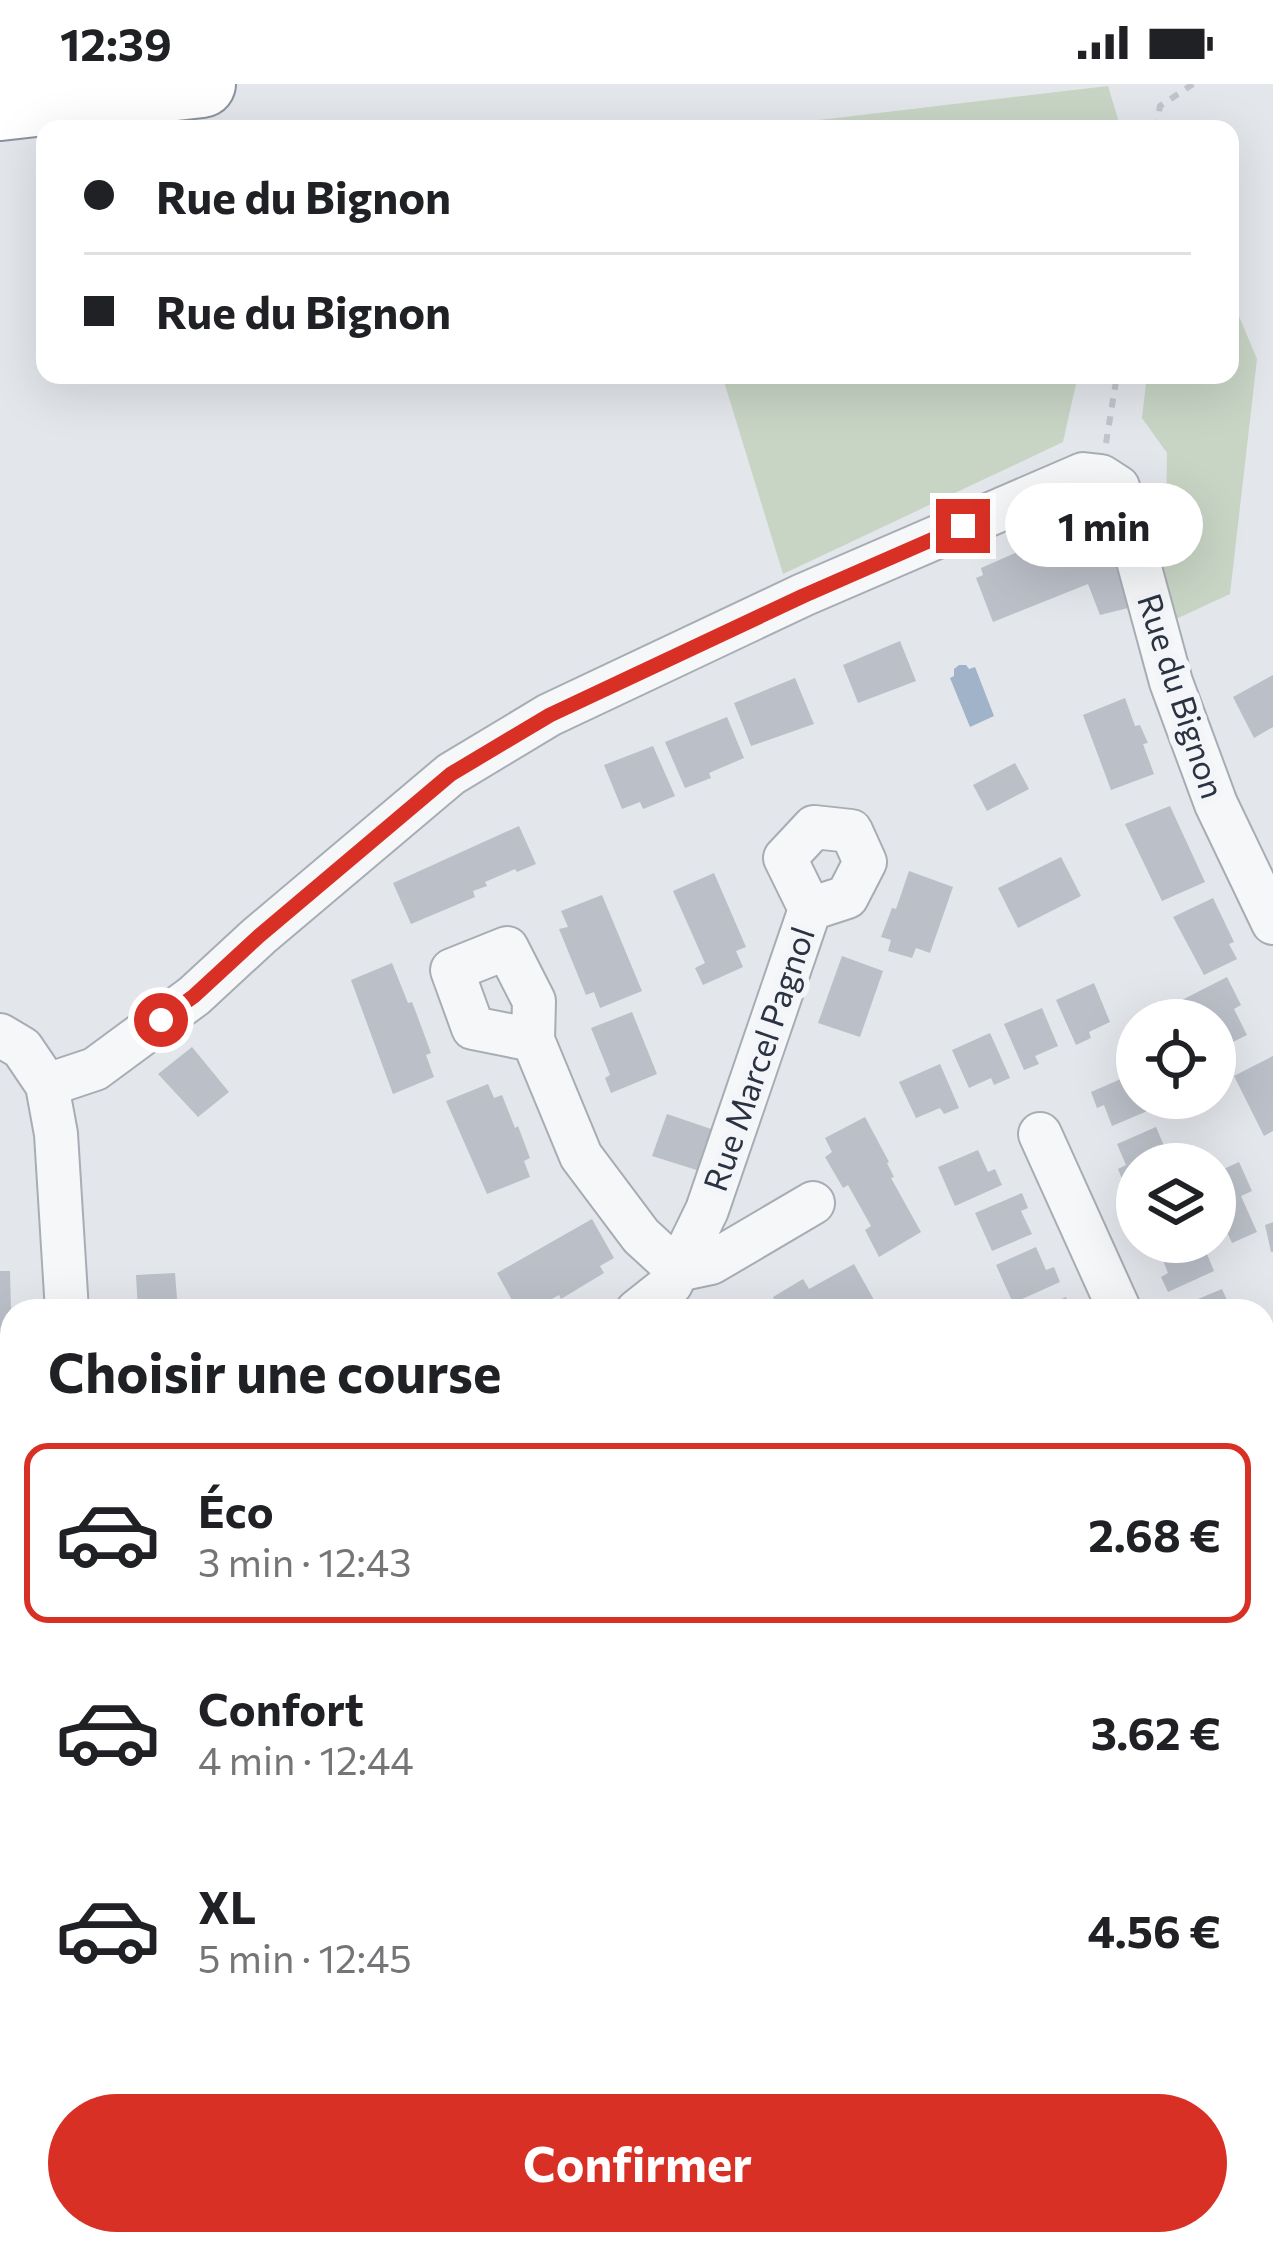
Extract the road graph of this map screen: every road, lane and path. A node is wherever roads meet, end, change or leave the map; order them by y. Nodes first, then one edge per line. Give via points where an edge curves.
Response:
1 (202, 84) edge
2 (1193, 84) edge
3 (0, 107) edge
4 (1158, 120) edge
5 (1116, 384) edge
6 (1101, 476) junction
7 (810, 909) dead end
8 (1273, 923) edge
9 (533, 1040) dead end
10 (11, 1041) edge
11 (47, 1085) junction
12 (1040, 1134) dead end
13 (813, 1204) dead end
14 (678, 1270) junction
15 (66, 1299) edge
16 (652, 1299) edge
17 (1115, 1299) edge

1 - 3 highway
2 - 4 path via 1160,106
5 - 6 path
6 - 8 street, Rue du Bignon via 1118,487 1171,682 1216,804
6 - 11 street via 1083,474 889,558 550,715 451,774 112,1057
7 - 14 street, Rue Marcel Pagnol via 707,1210
9 - 14 street via 581,1156 641,1236
10 - 11 street
11 - 15 street
12 - 17 street
13 - 14 street via 711,1263
14 - 16 street

